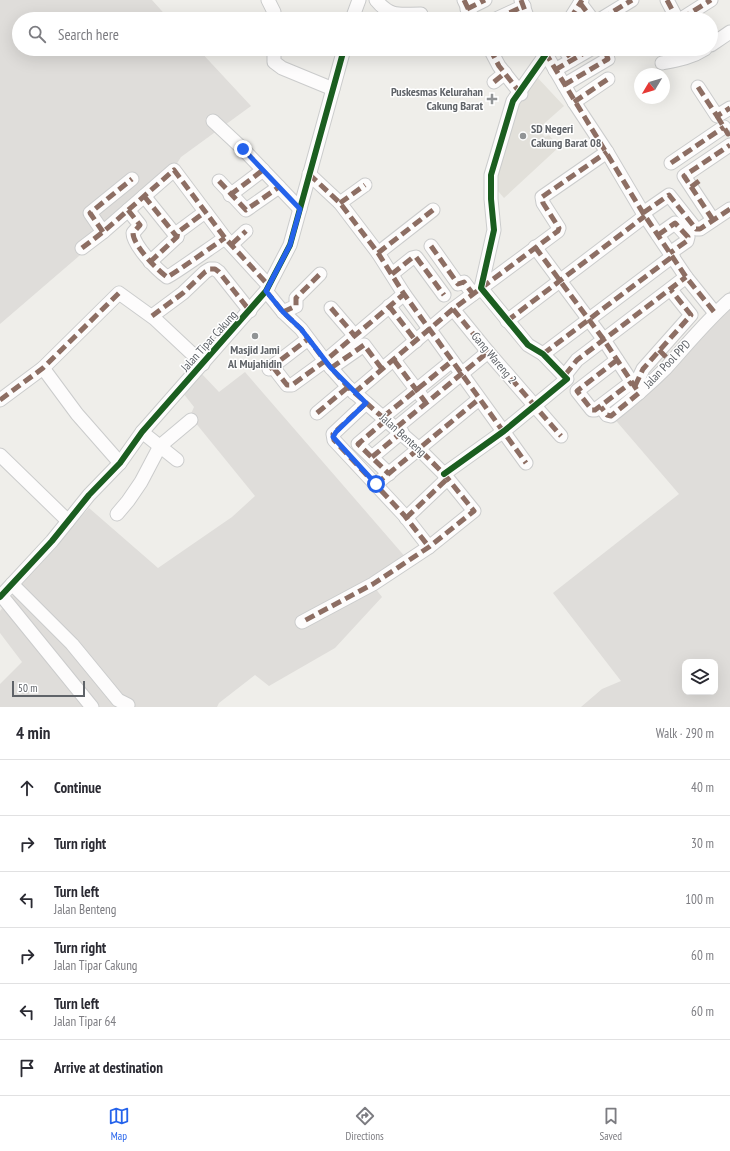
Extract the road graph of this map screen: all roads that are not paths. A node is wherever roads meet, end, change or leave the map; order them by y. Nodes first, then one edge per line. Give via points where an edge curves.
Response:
1 (268, 0) edge
2 (359, 0) edge
3 (376, 0) edge
4 (485, 0) edge
5 (632, 0) edge
6 (711, 0) edge
7 (581, 1) edge
8 (669, 1) edge
9 (522, 3) edge
10 (468, 9) edge
11 (274, 12) edge
12 (355, 12) edge
13 (387, 12) edge
14 (507, 12) edge
15 (575, 12) edge
16 (588, 12) edge
17 (612, 12) edge
18 (674, 12) edge
19 (692, 12) edge
20 (730, 32) edge
21 (718, 40) edge
22 (274, 56) edge
23 (342, 56) edge
24 (494, 56) edge
25 (542, 56) edge
26 (546, 56) edge
27 (569, 56) edge
28 (579, 56) edge
29 (607, 56) edge
30 (689, 56) edge
31 (572, 60) junction
32 (662, 63) dead end
33 (555, 70) junction
34 (505, 74) junction
35 (608, 79) dead end
36 (494, 82) dead end
37 (564, 86) junction
38 (698, 87) dead end
39 (334, 89) junction
40 (520, 92) junction
41 (574, 102) junction
42 (730, 108) edge
43 (213, 120) dead end
44 (727, 132) edge
45 (607, 152) junction
46 (671, 163) dead end
47 (263, 170) junction
48 (309, 174) junction
49 (132, 179) dead end
50 (219, 181) dead end
51 (364, 185) dead end
52 (279, 186) junction
53 (230, 195) junction
54 (144, 196) junction
55 (340, 204) junction
56 (300, 209) junction
57 (730, 209) edge
58 (128, 210) junction
59 (433, 210) dead end
60 (205, 212) junction
61 (644, 214) junction
62 (713, 220) junction
63 (246, 231) dead end
64 (103, 232) junction
65 (658, 235) junction
66 (177, 237) junction
67 (228, 241) junction
68 (431, 246) dead end
69 (535, 247) junction
70 (82, 248) dead end
71 (378, 253) junction
72 (671, 255) junction
73 (150, 262) junction
74 (320, 274) dead end
75 (392, 274) junction
76 (686, 277) junction
77 (559, 281) junction
78 (268, 288) junction
79 (671, 290) junction
80 (477, 291) junction
81 (404, 294) junction
82 (444, 295) dead end
83 (730, 300) edge
84 (389, 306) junction
85 (331, 308) dead end
86 (453, 308) junction
87 (250, 311) junction
88 (283, 312) junction
89 (715, 313) junction
90 (152, 316) junction
91 (588, 320) junction
92 (507, 321) junction
93 (430, 328) junction
94 (355, 336) junction
95 (308, 339) junction
96 (604, 340) junction
97 (416, 341) junction
98 (659, 350) junction
99 (488, 352) junction
100 (543, 354) junction
101 (394, 360) junction
102 (617, 360) junction
103 (452, 361) junction
104 (671, 362) junction
105 (204, 364) junction
106 (328, 364) junction
107 (42, 368) junction
108 (382, 369) junction
109 (462, 375) junction
110 (565, 375) junction
111 (635, 387) junction
112 (351, 390) junction
113 (417, 390) junction
114 (479, 399) junction
115 (0, 400) edge
116 (366, 403) junction
117 (426, 403) junction
118 (536, 406) junction
119 (317, 413) dead end
120 (191, 420) dead end
121 (392, 424) junction
122 (504, 431) junction
123 (142, 432) junction
124 (561, 436) dead end
125 (160, 446) junction
126 (420, 449) junction
127 (0, 455) edge
128 (372, 457) junction
129 (177, 460) dead end
130 (120, 463) junction
131 (526, 463) dead end
132 (389, 474) junction
133 (445, 476) junction
134 (376, 484) junction
135 (117, 514) dead end
136 (406, 518) junction
137 (68, 521) junction
138 (429, 546) junction
139 (12, 584) junction
140 (1, 596) edge
141 (302, 622) dead end
142 (128, 705) dead end
143 (92, 707) edge

1 - 11 street
2 - 12 street
3 - 13 street
4 - 10 street
5 - 17 street
6 - 19 street
7 - 15 street
7 - 16 street
8 - 18 street
9 - 14 street
20 - 21 street
22 - 39 street via 274,62 282,68
23 - 39 street, Jalan Tipar Cakung
24 - 34 street
25 - 40 street
26 - 33 street
27 - 31 street
28 - 31 street
29 - 37 street via 608,58
30 - 32 street via 682,60
31 - 33 street
33 - 37 street
34 - 36 street
34 - 40 street
35 - 41 street
37 - 41 street
38 - 44 street
39 - 48 street, Jalan Tipar Cakung
40 - 80 street via 513,101 491,175 494,230
41 - 45 street
42 - 44 street
43 - 47 street
44 - 46 street
44 - 62 street via 684,176 695,184
45 - 61 street
45 - 69 street via 543,196 541,200 559,228
47 - 52 street
47 - 53 street
48 - 55 street
48 - 56 street, Jalan Tipar Cakung
49 - 64 street via 90,213
50 - 53 street
51 - 55 street
52 - 53 street via 246,210
52 - 56 street
54 - 58 street
54 - 60 street, Jalan Benteng via 174,170
54 - 66 street
55 - 71 street
56 - 78 street, Jalan Tipar Cakung via 290,245
57 - 62 street
58 - 64 street
58 - 73 street via 140,226 133,233 133,239
59 - 71 street
60 - 66 street via 178,232
60 - 67 street, Jalan Benteng
61 - 62 street via 669,195 696,229 703,228
61 - 65 street
61 - 77 street
63 - 67 street
64 - 70 street
65 - 72 street
65 - 72 street via 675,223 685,232 687,241
66 - 73 street
67 - 73 street via 186,264 171,276 164,274
67 - 78 street, Jalan Benteng
68 - 80 street via 458,284 464,282
69 - 77 street
69 - 80 street
71 - 75 street
72 - 76 street
72 - 91 street
74 - 88 street via 296,298 296,306
75 - 81 street
75 - 82 street via 416,257
76 - 79 street
76 - 89 street
77 - 91 street
77 - 92 street
78 - 87 street, Jalan Tipar Cakung
78 - 88 street, Jalan Benteng
79 - 96 street
79 - 98 street via 691,316
80 - 86 street
80 - 92 street
81 - 84 street
81 - 93 street
83 - 89 street, Jalan Pool PPD
84 - 94 street
84 - 97 street
85 - 94 street
86 - 93 street
86 - 99 street, Gang Wareng 2
87 - 90 street via 219,272 210,269
87 - 105 street, Jalan Tipar Cakung
88 - 95 street, Jalan Benteng
89 - 104 street, Jalan Pool PPD
90 - 105 street
90 - 107 street via 119,293
91 - 96 street
91 - 100 street
92 - 100 street via 528,345
93 - 97 street
93 - 103 street
94 - 106 street
95 - 106 street, Jalan Benteng
95 - 106 street via 271,368 287,386 290,386
96 - 102 street
96 - 110 street via 577,360
97 - 101 street
98 - 104 street
98 - 111 street via 643,369
99 - 109 street
99 - 118 street, Gang Wareng 2
100 - 110 street
101 - 108 street
101 - 113 street
102 - 111 street
102 - 111 street, Jalan Pool PPD via 577,391 592,410 601,407 611,416
103 - 109 street
103 - 113 street
104 - 111 street, Jalan Pool PPD
105 - 123 street, Jalan Tipar Cakung
106 - 108 street via 364,345
106 - 112 street, Jalan Benteng
107 - 115 street
107 - 130 street via 77,414
108 - 112 street
109 - 114 street
109 - 117 street
110 - 118 street via 567,379
112 - 116 street, Jalan Benteng
112 - 119 street
113 - 117 street
113 - 121 street
114 - 122 street
114 - 126 street
116 - 121 street, Jalan Benteng
116 - 134 street via 333,437
117 - 121 street
118 - 122 street
118 - 124 street, Gang Wareng 2
120 - 125 street
121 - 126 street, Jalan Benteng
121 - 128 street
121 - 128 street via 358,444
122 - 131 street
122 - 133 street
123 - 125 street
123 - 130 street, Jalan Tipar Cakung
125 - 129 street
125 - 135 street via 128,501
126 - 132 street
126 - 133 street, Jalan Benteng
127 - 137 street
128 - 132 street
130 - 137 street, Jalan Tipar Cakung
132 - 134 street
133 - 136 street
133 - 138 street, Jalan Benteng via 474,511
134 - 136 street
136 - 138 street
137 - 139 street, Jalan Tipar Cakung
138 - 141 street via 373,584
139 - 140 street, Jalan Tipar Cakung
139 - 142 street via 72,644 118,700
140 - 143 street

